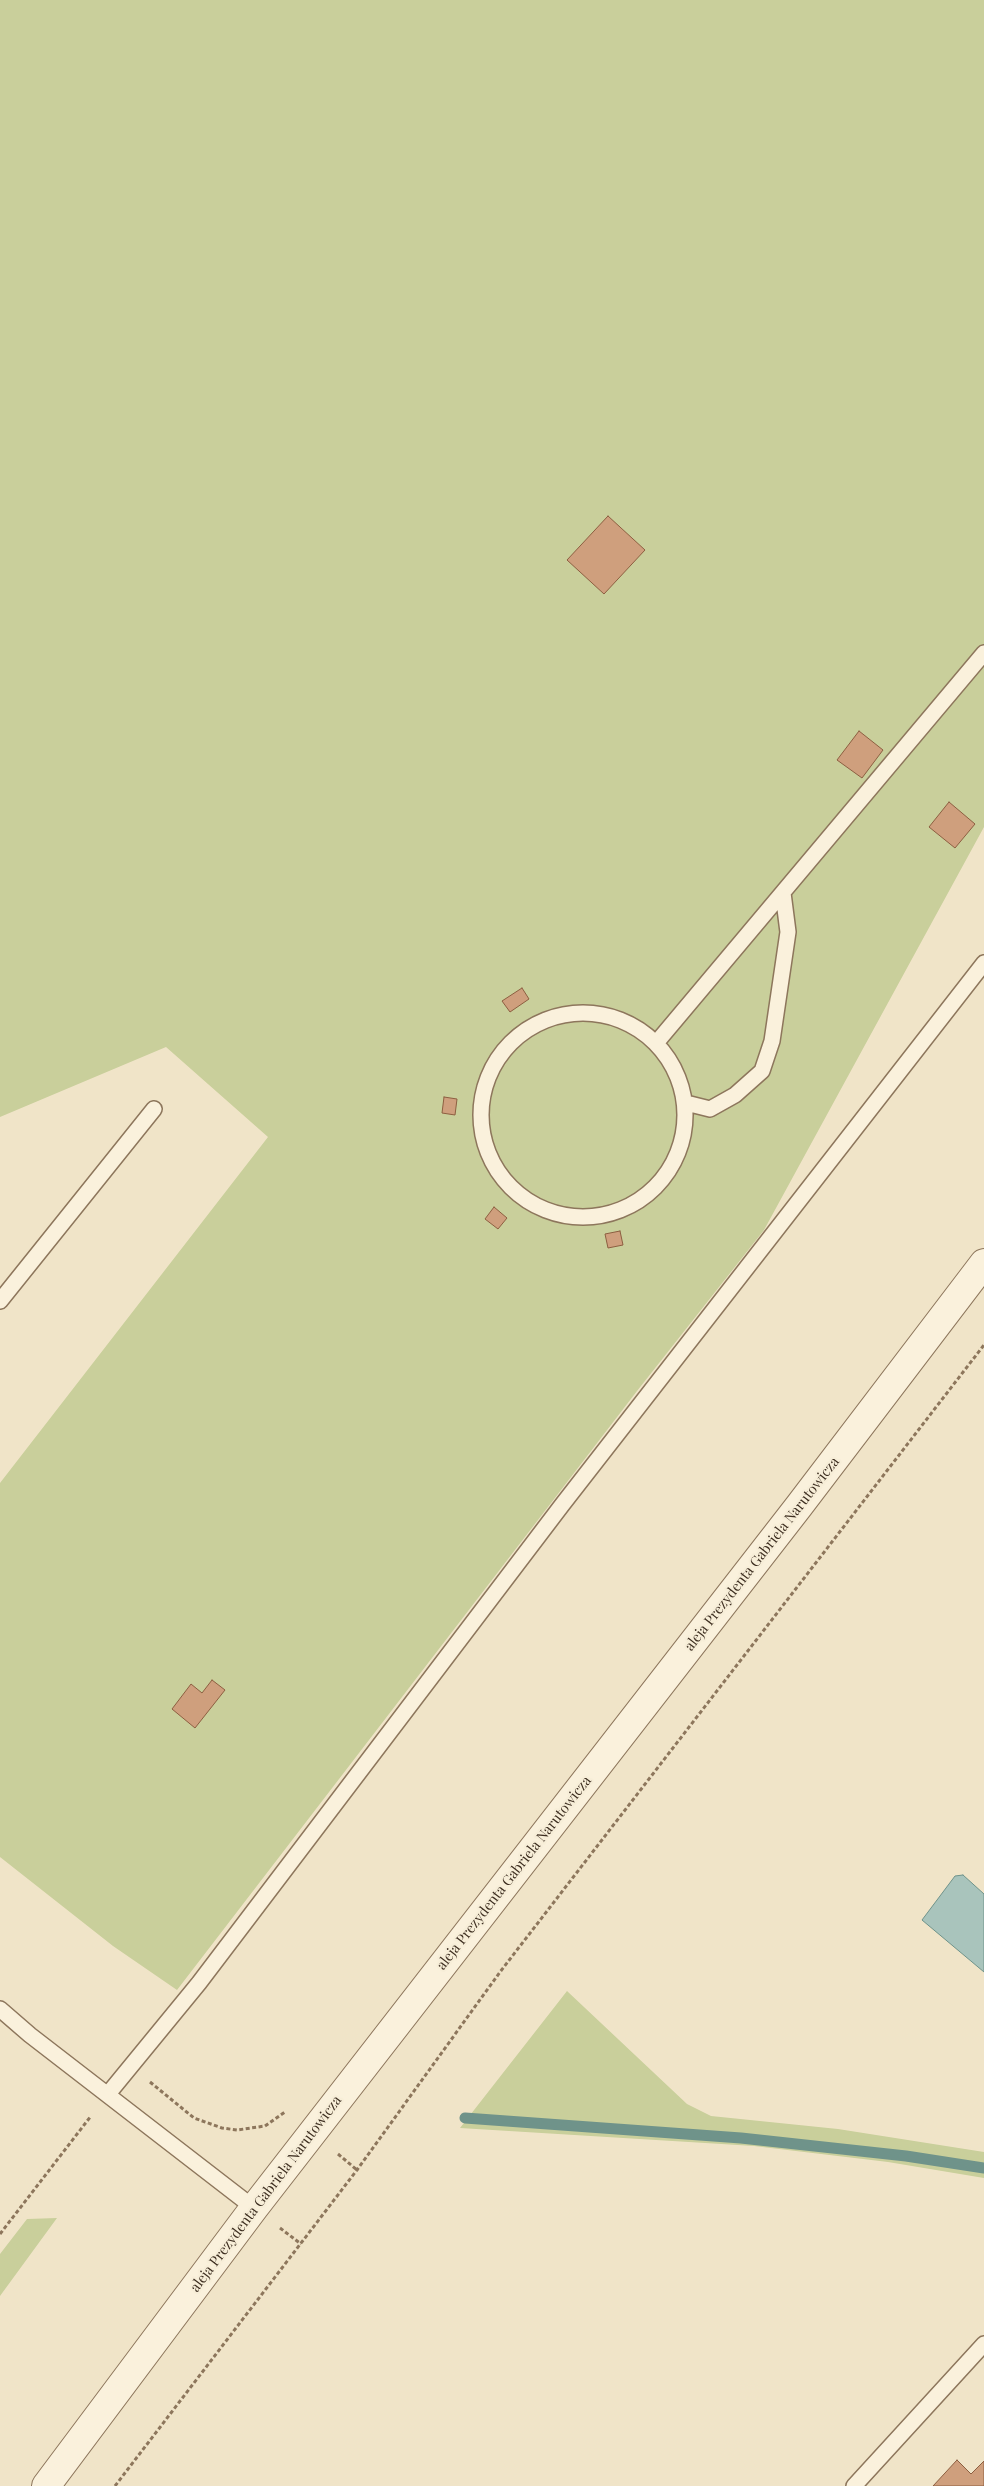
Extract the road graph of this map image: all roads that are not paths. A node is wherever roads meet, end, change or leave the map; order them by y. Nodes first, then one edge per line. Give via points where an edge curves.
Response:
1 (984, 652) edge
2 (783, 893) junction
3 (984, 963) edge
4 (657, 1042) junction
5 (686, 1103) junction
6 (154, 1109) dead end
7 (984, 1263) edge
8 (0, 1301) edge
9 (0, 2009) edge
10 (108, 2094) junction
11 (254, 2208) junction
12 (984, 2344) edge
13 (46, 2486) edge
14 (854, 2486) edge

1 - 2 lane
2 - 4 lane
2 - 5 lane via 788,932 772,1041 762,1071 736,1096 710,1109
3 - 10 lane via 568,1497 199,1983
4 - 5 lane via 676,1070
4 - 5 lane via 629,1023 596,1013 563,1014 531,1026 505,1048 488,1077 480,1110 488,1152 499,1174 523,1198 554,1214 587,1218 621,1211 650,1194 672,1168 684,1137
6 - 8 lane
7 - 11 street, aleja Prezydenta Gabriela Narutowicza
9 - 10 lane
10 - 11 lane
11 - 13 street, aleja Prezydenta Gabriela Narutowicza
12 - 14 lane

